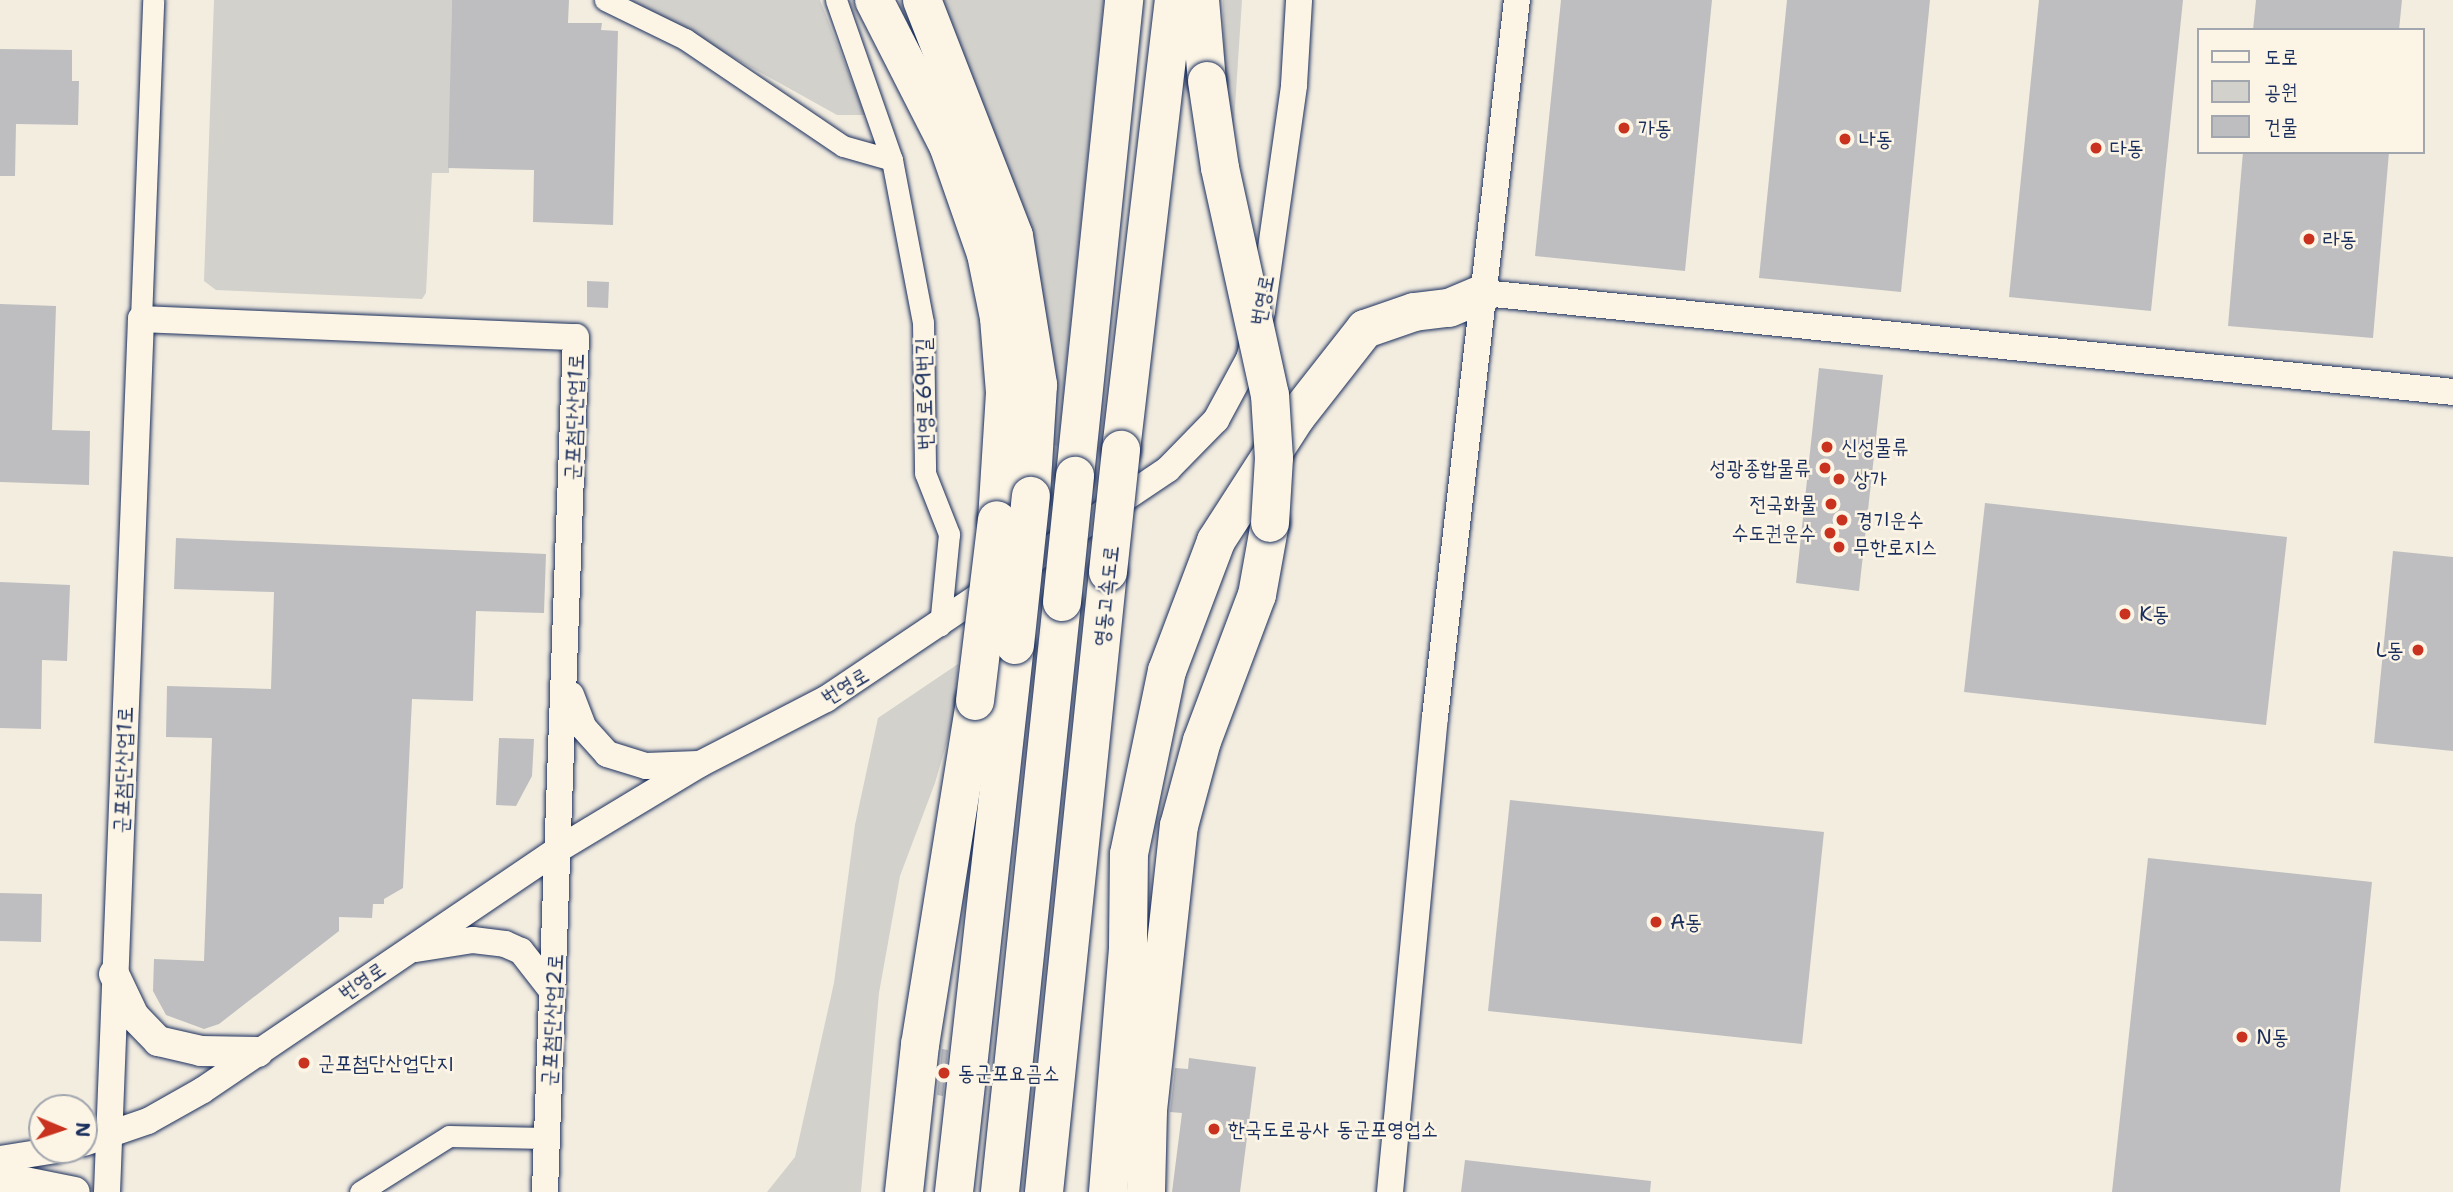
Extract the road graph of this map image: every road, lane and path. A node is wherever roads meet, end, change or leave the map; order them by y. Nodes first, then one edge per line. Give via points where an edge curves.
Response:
1 (153, 0) edge
2 (605, 0) edge
3 (836, 0) edge
4 (874, 0) edge
5 (922, 0) edge
6 (1125, 0) edge
7 (1174, 0) edge
8 (1200, 0) edge
9 (1299, 0) edge
10 (1517, 0) edge
11 (892, 160) junction
12 (1484, 293) junction
13 (141, 319) junction
14 (2453, 392) edge
15 (940, 626) junction
16 (567, 677) junction
17 (700, 764) junction
18 (559, 849) junction
19 (408, 950) junction
20 (114, 974) junction
21 (553, 992) junction
22 (258, 1052) junction
23 (98, 1122) edge
24 (547, 1138) junction
25 (98, 1139) edge
26 (98, 1149) edge
27 (28, 1154) edge
28 (0, 1159) edge
29 (0, 1177) edge
30 (75, 1192) edge
31 (107, 1192) edge
32 (360, 1192) edge
33 (545, 1192) edge
34 (904, 1192) edge
35 (954, 1192) edge
36 (1000, 1192) edge
37 (1044, 1192) edge
38 (1108, 1192) edge
39 (1146, 1192) edge
40 (1390, 1192) edge

1 - 13 street, 군포첨단산업1로
2 - 11 street via 685,39 843,146
3 - 11 street, 번영로69번길
4 - 34 highway, bridge via 947,145 986,254 999,318 1005,393 997,520 975,701 920,1045
5 - 35 highway, bridge via 1014,236 1038,385 1031,496
6 - 36 highway, 영동고속도로, bridge
7 - 37 highway, 영동고속도로, bridge via 1121,450
8 - 39 highway, bridge via 1222,180 1270,396 1274,458 1270,523 1257,595 1202,740 1179,826 1148,1110
9 - 15 street, 번영로 via 1294,85 1262,311 1249,359 1216,420 1168,469
10 - 12 street
11 - 15 street, 번영로69번길 via 923,322 925,473 948,534
12 - 14 street
12 - 38 highway via 1448,308 1414,312 1365,329 1297,417 1216,541 1167,671 1129,854 1128,947
12 - 40 street via 1435,717
13 - 16 street, 군포첨단산업1로 via 576,337
13 - 20 street, 군포첨단산업1로
15 - 17 street, 번영로 via 826,699
16 - 17 street via 583,727 607,754 646,766
16 - 18 street, 군포첨단산업1로
17 - 18 street, 번영로
18 - 19 street, 번영로
18 - 21 street, 군포첨단산업2로
19 - 21 street via 473,940 505,944 521,951
19 - 22 street, 번영로
20 - 22 main road via 134,1016 158,1041 201,1051
20 - 23 street, 군포첨단산업1로
21 - 24 street, 군포첨단산업2로
22 - 25 street, 번영로 via 168,1111
24 - 32 street via 449,1136
24 - 33 street, 군포첨단산업2로
26 - 31 street
27 - 28 street
29 - 30 main road

